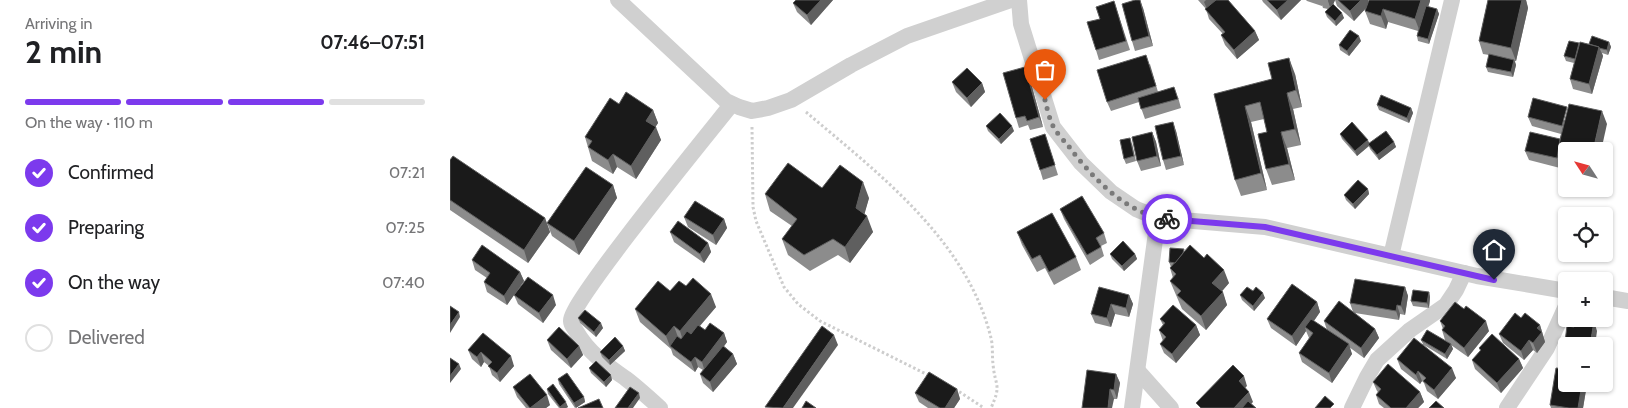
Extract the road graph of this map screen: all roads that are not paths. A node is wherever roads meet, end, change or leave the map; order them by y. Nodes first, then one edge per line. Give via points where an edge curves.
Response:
1 (618, 0) edge
2 (1011, 0) edge
3 (1019, 0) edge
4 (1452, 0) edge
5 (731, 105) junction
6 (1158, 218) junction
7 (1391, 256) junction
8 (1464, 273) junction
9 (1558, 290) edge
10 (1613, 298) edge
11 (1628, 301) edge
12 (1558, 324) edge
13 (1138, 371) junction
14 (1357, 405) edge
15 (660, 408) edge
16 (1132, 408) edge
17 (1171, 408) edge
18 (1507, 408) edge

1 - 5 street
2 - 5 street via 907,36 791,100 752,111
3 - 6 street via 1021,24 1054,127 1081,163 1111,192 1136,209
4 - 7 street
5 - 15 street via 596,277 570,318 597,358
6 - 7 street via 1265,227
6 - 13 street
7 - 8 street
8 - 9 street
8 - 14 street via 1446,305 1410,330 1377,360
10 - 11 street
12 - 18 street via 1547,348
13 - 16 street
13 - 17 street

